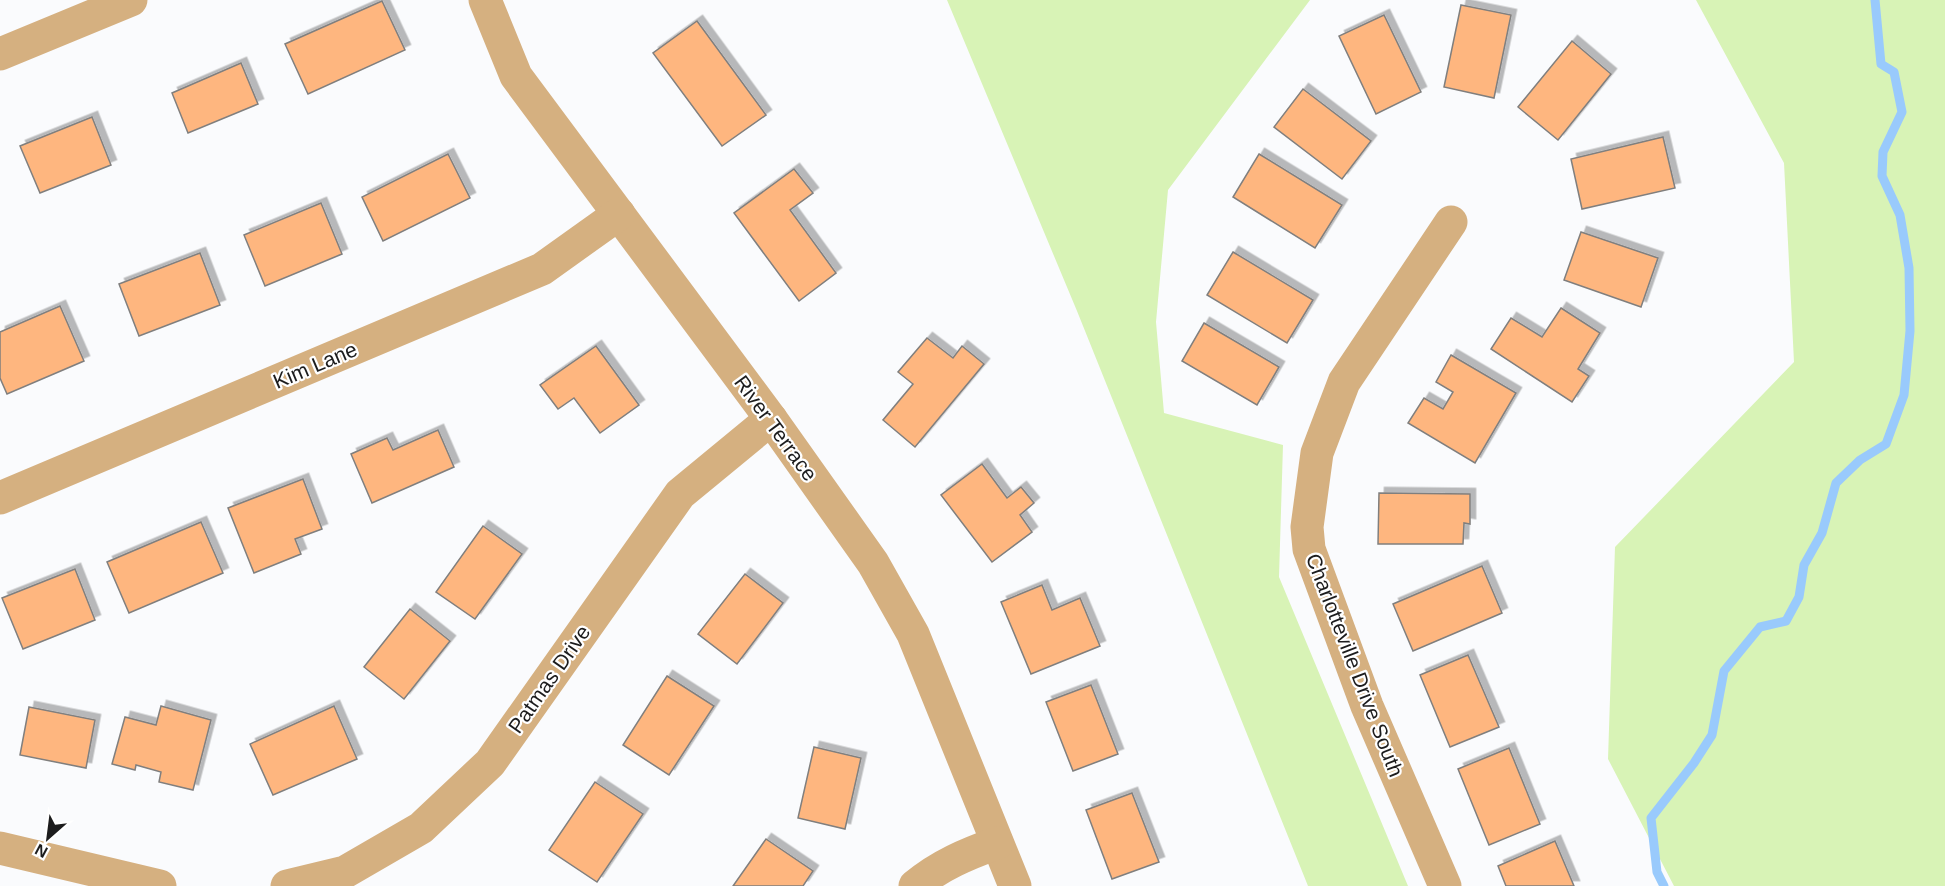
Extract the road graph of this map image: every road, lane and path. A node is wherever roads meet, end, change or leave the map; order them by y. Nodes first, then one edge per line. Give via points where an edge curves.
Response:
1 (485, 0) edge
2 (128, 1) edge
3 (0, 54) edge
4 (619, 214) junction
5 (1451, 222) dead end
6 (771, 419) junction
7 (0, 498) edge
8 (997, 843) junction
9 (0, 848) edge
10 (160, 886) edge
11 (287, 886) edge
12 (915, 886) edge
13 (1015, 886) edge
14 (1445, 886) edge

1 - 4 street, River Terrace via 516,76
2 - 3 street
4 - 6 street, River Terrace
4 - 7 street, Kim Lane via 542,269
5 - 14 street, Charlotteville Drive South via 1344,382 1317,453 1306,527 1309,549 1367,706
6 - 8 street, River Terrace via 873,563 913,634
6 - 11 street, Patmas Drive via 680,494 490,763 421,828 345,872
8 - 12 street via 954,859
8 - 13 street, River Terrace
9 - 10 street

